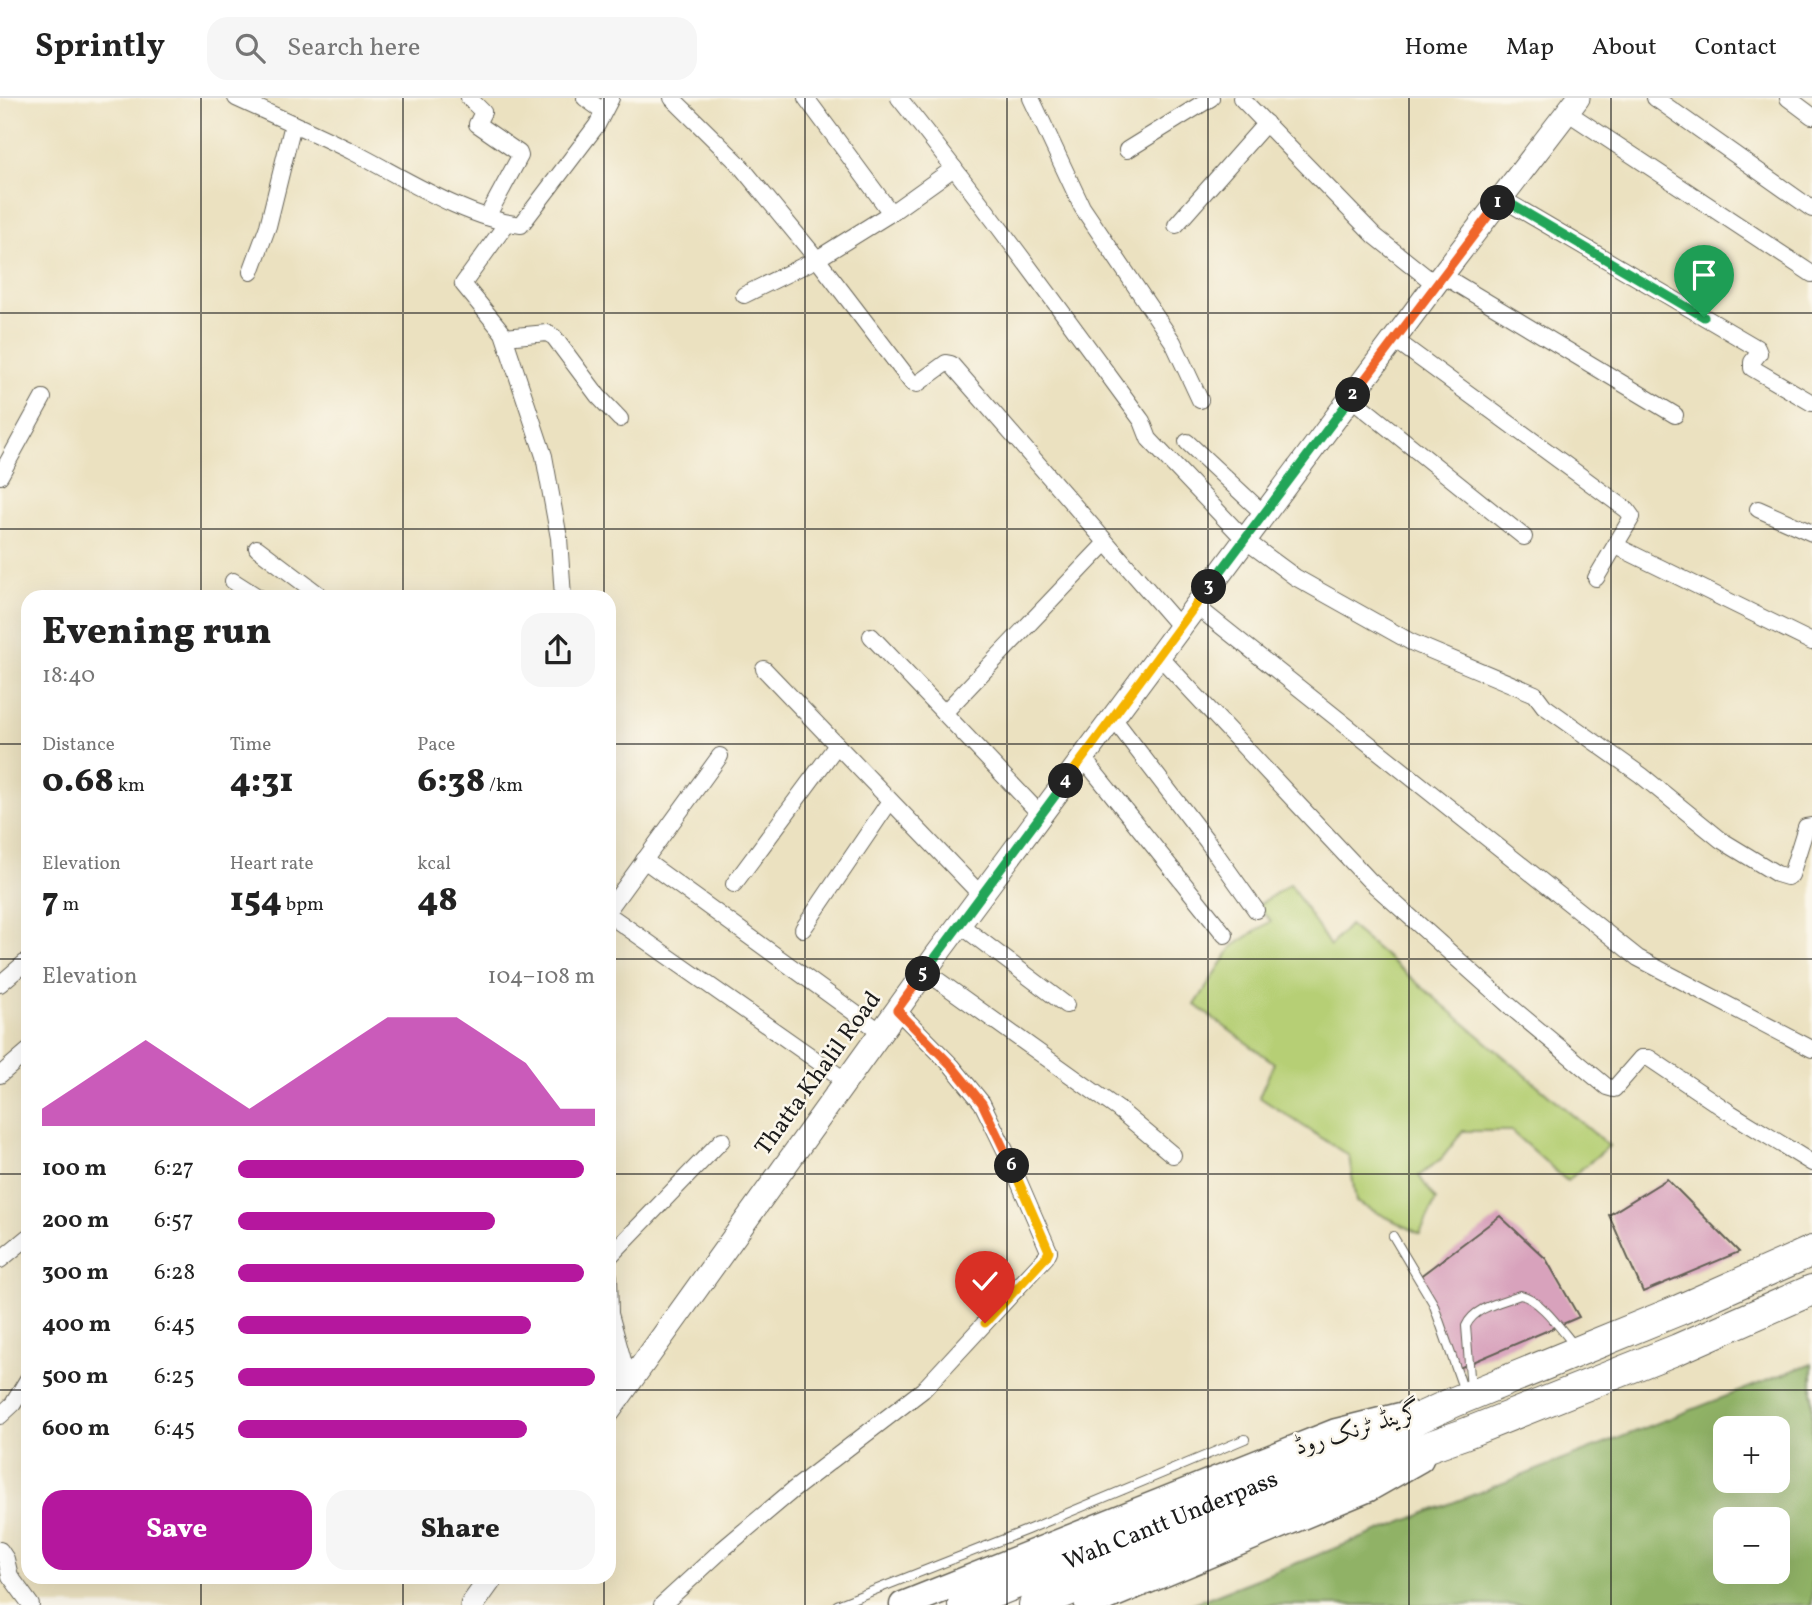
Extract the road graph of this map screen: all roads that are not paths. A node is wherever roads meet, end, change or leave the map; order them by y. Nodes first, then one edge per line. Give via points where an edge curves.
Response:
1 (236, 98) edge
2 (585, 98) edge
3 (672, 98) edge
4 (806, 98) edge
5 (898, 98) edge
6 (1031, 98) edge
7 (1211, 98) edge
8 (1241, 98) edge
9 (1655, 98) edge
10 (1788, 98) edge
11 (479, 101) edge
12 (607, 105) edge
13 (1573, 105) edge
14 (1812, 116) edge
15 (1266, 123) junction
16 (293, 124) junction
17 (1127, 150) dead end
18 (954, 168) junction
19 (1501, 198) junction
20 (1812, 209) edge
21 (891, 213) junction
22 (487, 217) junction
23 (507, 223) junction
24 (1177, 225) dead end
25 (817, 259) junction
26 (251, 272) dead end
27 (1812, 274) edge
28 (1439, 280) junction
29 (744, 295) dead end
30 (505, 337) junction
31 (1394, 340) junction
32 (43, 398) dead end
33 (1351, 398) junction
34 (1200, 400) dead end
35 (1812, 403) edge
36 (1675, 415) dead end
37 (620, 419) dead end
38 (1187, 442) dead end
39 (0, 476) edge
40 (1758, 509) dead end
41 (1264, 514) junction
42 (1812, 533) edge
43 (1524, 537) dead end
44 (1245, 540) junction
45 (1106, 543) junction
46 (1616, 546) junction
47 (257, 548) dead end
48 (1596, 578) dead end
49 (233, 581) dead end
50 (247, 590) edge
51 (313, 590) edge
52 (563, 590) edge
53 (1196, 606) junction
54 (1180, 627) junction
55 (871, 636) dead end
56 (1812, 642) edge
57 (1158, 656) junction
58 (764, 669) dead end
59 (944, 713) junction
60 (1113, 718) junction
61 (837, 745) junction
62 (720, 755) dead end
63 (1083, 758) junction
64 (890, 801) junction
65 (1041, 815) junction
66 (1812, 826) edge
67 (644, 860) junction
68 (734, 884) dead end
69 (981, 895) junction
70 (616, 899) edge
71 (1256, 911) dead end
72 (616, 920) edge
73 (959, 924) junction
74 (803, 929) dead end
75 (1225, 935) dead end
76 (21, 966) edge
77 (925, 971) junction
78 (0, 984) edge
79 (1066, 1006) dead end
80 (897, 1010) junction
81 (881, 1032) junction
82 (1812, 1049) edge
83 (21, 1057) edge
84 (0, 1075) edge
85 (846, 1081) junction
86 (722, 1140) dead end
87 (1173, 1155) dead end
88 (1812, 1163) edge
89 (1393, 1236) dead end
90 (21, 1243) edge
91 (616, 1249) edge
92 (1812, 1251) edge
93 (0, 1260) edge
94 (1812, 1290) edge
95 (616, 1335) edge
96 (1579, 1351) junction
97 (629, 1382) junction
98 (21, 1390) edge
99 (1464, 1398) junction
100 (616, 1401) edge
101 (0, 1416) edge
102 (1464, 1434) junction
103 (1245, 1439) dead end
104 (0, 1550) edge
105 (487, 1584) edge
106 (946, 1587) edge
107 (31, 1605) edge
108 (472, 1605) edge
109 (663, 1605) edge
110 (837, 1605) edge
111 (903, 1605) edge
112 (1034, 1605) edge
113 (1088, 1605) edge

1 - 16 street
2 - 12 street
3 - 25 street via 738,163
4 - 21 street
5 - 18 street
6 - 34 street via 1082,207 1172,342
7 - 17 street
8 - 15 street
9 - 20 street
10 - 14 street
11 - 22 street via 483,114 477,124 520,156
12 - 23 street via 597,125 521,225
13 - 19 street, Thatta Khalil Road
13 - 27 street
15 - 24 street
15 - 28 street via 1375,236
16 - 22 street
16 - 26 street via 268,226
18 - 21 street
18 - 44 street via 1142,421 1149,439
19 - 28 street, Thatta Khalil Road
19 - 35 street via 1757,348 1752,368
21 - 25 street
22 - 23 street
23 - 30 street via 463,284
25 - 29 street
25 - 45 street via 912,383 951,364
28 - 31 street, Thatta Khalil Road
28 - 36 street
30 - 37 street via 547,333 554,337
30 - 52 street via 544,456 559,538
31 - 33 street, Thatta Khalil Road
31 - 46 street via 1627,510 1632,517
32 - 39 street
33 - 41 street, Thatta Khalil Road
33 - 43 street
38 - 41 street
40 - 42 street
41 - 44 street, Thatta Khalil Road
44 - 53 street, Thatta Khalil Road
44 - 66 street via 1295,577 1411,642 1535,694 1544,706 1641,775 1721,840 1777,874 1791,875 1806,827
45 - 54 street
45 - 59 street
46 - 48 street
46 - 56 street
47 - 51 street
49 - 50 street
53 - 54 street, Thatta Khalil Road
53 - 82 street via 1638,958
54 - 57 street, Thatta Khalil Road
55 - 59 street
57 - 60 street, Thatta Khalil Road
57 - 88 street via 1368,880 1607,1087 1614,1089 1641,1058 1649,1058
58 - 61 street
59 - 65 street
60 - 63 street, Thatta Khalil Road
60 - 71 street
61 - 64 street
61 - 68 street
62 - 67 street
63 - 65 street, Thatta Khalil Road
63 - 75 street
64 - 69 street
64 - 74 street
65 - 69 street, Thatta Khalil Road
67 - 70 street
67 - 81 street
69 - 73 street, Thatta Khalil Road
72 - 85 street
73 - 77 street, Thatta Khalil Road
73 - 79 street
76 - 78 street
77 - 80 street, Thatta Khalil Road
77 - 87 street via 1118,1109
80 - 81 street, Thatta Khalil Road
80 - 109 street via 982,1103 1049,1251 923,1390 793,1490
81 - 85 street, Thatta Khalil Road
83 - 84 street
85 - 97 street, Thatta Khalil Road
86 - 91 street
89 - 99 lane via 1433,1303
90 - 93 street
92 - 96 highway
94 - 102 highway, گرینڈ ٹرنک روڈ
95 - 97 street
96 - 99 highway
96 - 99 lane via 1527,1296 1477,1312 1466,1326
97 - 100 street, Thatta Khalil Road
98 - 101 street
99 - 106 highway, Wah Cantt Underpass via 1349,1450
102 - 112 highway, Wah Cantt Underpass via 1362,1470
102 - 113 main road, گرینڈ ٹرنک روڈ via 1369,1488
103 - 106 lane
104 - 107 street via 10,1576
105 - 108 street
106 - 110 lane
106 - 111 main road

